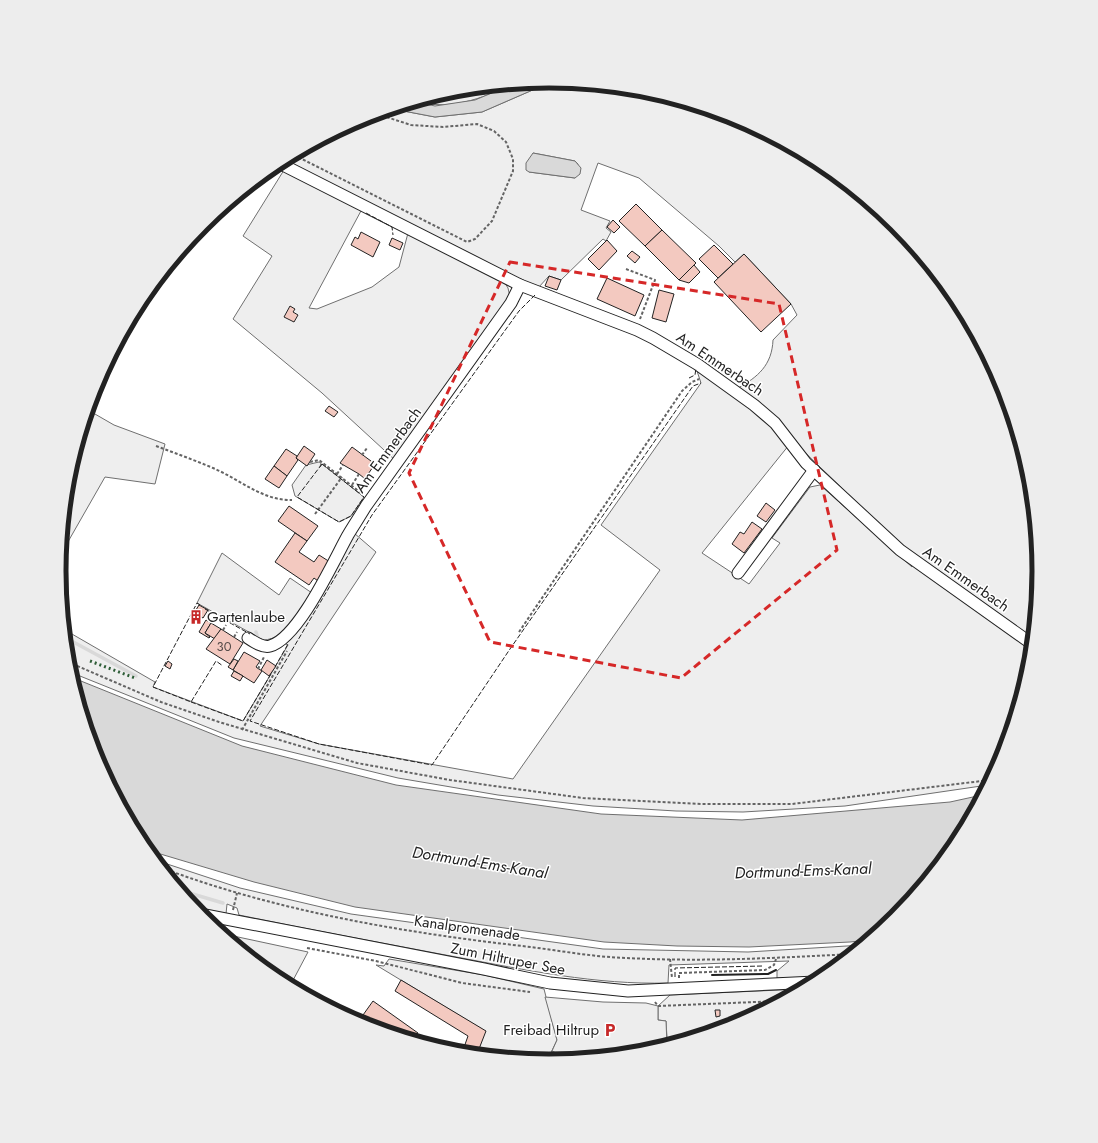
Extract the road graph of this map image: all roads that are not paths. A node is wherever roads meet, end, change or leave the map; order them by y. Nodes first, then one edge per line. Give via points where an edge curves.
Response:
1 (286, 167) edge
2 (520, 285) junction
3 (814, 470) junction
4 (738, 573) dead end
5 (248, 638) dead end
6 (1027, 641) edge
7 (211, 916) edge
8 (802, 983) edge

1 - 2 street, Am Emmerbach
2 - 3 street, Am Emmerbach via 637,330 711,374 775,423
2 - 5 street, Am Emmerbach via 511,303 370,501 348,535 331,570 294,626 270,646 264,646
3 - 4 street
3 - 6 street, Am Emmerbach via 900,550
7 - 8 street, Zum Hiltruper See via 550,983 628,991

